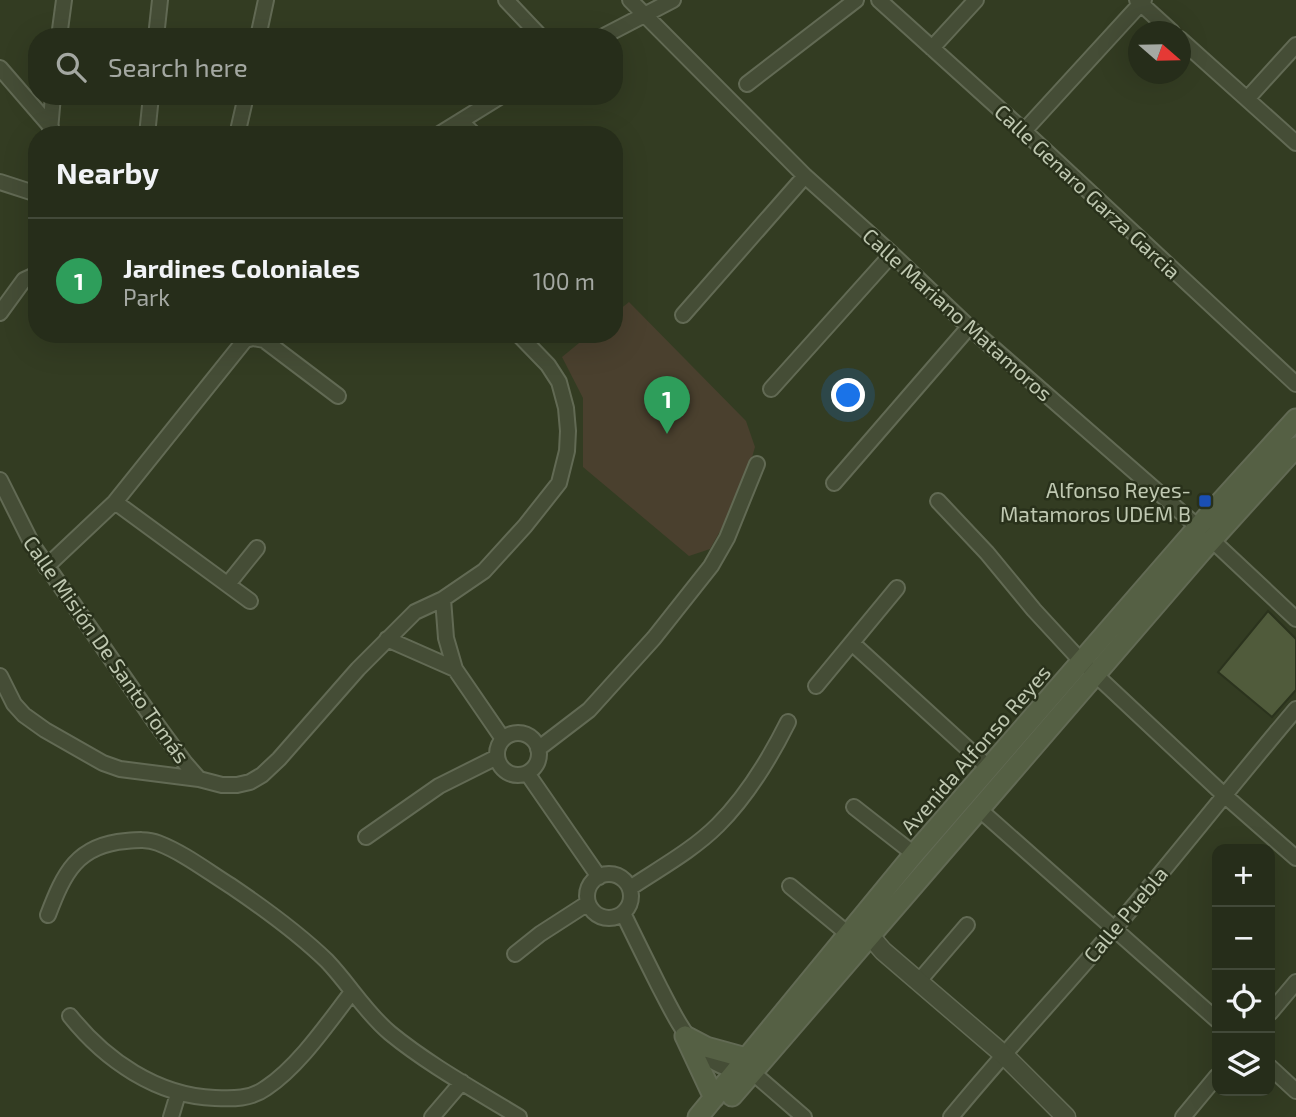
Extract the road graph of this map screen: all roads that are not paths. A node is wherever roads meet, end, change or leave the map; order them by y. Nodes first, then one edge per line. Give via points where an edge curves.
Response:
1 (64, 0) edge
2 (160, 0) edge
3 (266, 0) edge
4 (506, 0) edge
5 (630, 0) edge
6 (673, 0) edge
7 (856, 0) edge
8 (879, 0) edge
9 (976, 0) edge
10 (1140, 1) edge
11 (644, 16) junction
12 (1161, 21) edge
13 (61, 28) edge
14 (157, 28) edge
15 (260, 28) edge
16 (532, 28) edge
17 (620, 28) edge
18 (1296, 45) edge
19 (932, 48) junction
20 (1191, 48) edge
21 (0, 68) edge
22 (747, 84) dead end
23 (1247, 99) junction
24 (28, 103) edge
25 (29, 105) edge
26 (52, 105) edge
27 (150, 105) edge
28 (244, 105) edge
29 (486, 105) edge
30 (461, 122) junction
31 (46, 126) edge
32 (50, 126) edge
33 (148, 126) edge
34 (240, 126) edge
35 (454, 126) edge
36 (465, 126) edge
37 (1024, 131) junction
38 (1296, 143) edge
39 (805, 176) junction
40 (0, 182) edge
41 (28, 191) edge
42 (892, 254) junction
43 (28, 278) edge
44 (0, 313) edge
45 (683, 315) dead end
46 (969, 327) junction
47 (243, 343) edge
48 (268, 343) edge
49 (527, 343) edge
50 (1296, 384) edge
51 (771, 389) dead end
52 (338, 396) dead end
53 (1296, 419) edge
54 (1296, 447) edge
55 (757, 464) dead end
56 (0, 480) edge
57 (834, 483) dead end
58 (938, 501) dead end
59 (115, 502) junction
60 (1205, 534) junction
61 (257, 548) dead end
62 (46, 567) junction
63 (228, 584) junction
64 (897, 589) dead end
65 (443, 599) junction
66 (250, 601) dead end
67 (1296, 619) edge
68 (387, 639) junction
69 (852, 643) junction
70 (455, 669) junction
71 (1089, 669) junction
72 (0, 676) edge
73 (816, 686) dead end
74 (1296, 709) edge
75 (788, 722) dead end
76 (503, 739) junction
77 (538, 749) junction
78 (497, 757) junction
79 (989, 768) junction
80 (527, 773) junction
81 (200, 779) junction
82 (1223, 794) junction
83 (854, 807) dead end
84 (980, 810) junction
85 (366, 837) dead end
86 (914, 854) junction
87 (1296, 858) edge
88 (599, 877) junction
89 (790, 886) dead end
90 (629, 888) junction
91 (588, 903) junction
92 (623, 913) junction
93 (48, 915) dead end
94 (967, 925) dead end
95 (1115, 928) junction
96 (848, 933) junction
97 (871, 937) junction
98 (515, 954) dead end
99 (919, 981) junction
100 (1296, 982) edge
101 (352, 992) junction
102 (1275, 1007) edge
103 (1212, 1015) edge
104 (70, 1016) dead end
105 (685, 1036) junction
106 (1003, 1054) junction
107 (744, 1067) junction
108 (1275, 1072) edge
109 (462, 1082) junction
110 (1212, 1082) edge
111 (1296, 1091) edge
112 (178, 1094) junction
113 (715, 1108) edge
114 (171, 1117) edge
115 (432, 1117) edge
116 (519, 1117) edge
117 (698, 1117) edge
118 (804, 1117) edge
119 (951, 1117) edge
120 (1066, 1117) edge
121 (1183, 1117) edge

1 - 13 street
2 - 14 street
3 - 15 street
4 - 16 street
5 - 11 street, Calle Mariano Matamoros
6 - 11 street
7 - 22 street
8 - 19 street, Calle Genaro Garza Garcia
9 - 19 street
10 - 12 street
10 - 37 street
11 - 17 street
11 - 39 street, Calle Mariano Matamoros
18 - 23 street
19 - 37 street, Calle Genaro Garza Garcia
20 - 23 street
21 - 24 street
23 - 38 street
25 - 31 street
26 - 32 street
27 - 33 street
28 - 34 street
29 - 30 street
30 - 35 street
30 - 36 street
37 - 50 street, Calle Genaro Garza Garcia
39 - 42 street, Calle Mariano Matamoros
39 - 45 street
40 - 41 street
42 - 46 street, Calle Mariano Matamoros
42 - 51 street
43 - 44 street
46 - 57 street
46 - 60 street, Calle Mariano Matamoros
47 - 59 street
48 - 52 street
49 - 65 street via 548,365 566,408 567,451 559,483 484,572
53 - 60 main road, Avenida Alfonso Reyes
54 - 60 main road, Avenida Alfonso Reyes
55 - 77 street via 711,566 598,700
56 - 62 street, Calle Misión De Santo Tomás
58 - 71 street
59 - 62 street
59 - 63 street
60 - 67 street, Calle Mariano Matamoros
60 - 71 main road, Avenida Alfonso Reyes
61 - 63 street
62 - 81 street, Calle Misión De Santo Tomás
63 - 66 street
64 - 69 street
65 - 68 street via 415,612
65 - 70 street via 446,638
68 - 70 street
68 - 81 street via 261,775 237,785
69 - 73 street
69 - 79 street
70 - 76 street
71 - 79 main road, Avenida Alfonso Reyes
71 - 82 street
71 - 84 main road, Avenida Alfonso Reyes
72 - 81 street via 24,715 87,755 120,769
74 - 82 street, Calle Puebla
75 - 90 street via 773,752 718,825
76 - 77 street via 527,735
76 - 78 street
77 - 80 street via 537,762
78 - 80 street via 508,772
78 - 85 street via 439,786
79 - 86 main road, Avenida Alfonso Reyes
80 - 88 street
82 - 87 street
82 - 95 street, Calle Puebla
83 - 86 street
84 - 95 street
84 - 97 main road, Avenida Alfonso Reyes
86 - 96 main road, Avenida Alfonso Reyes
86 - 97 main road
88 - 90 street via 617,875
88 - 91 street via 587,892
89 - 96 street
90 - 92 street via 631,902
91 - 92 street via 600,916
91 - 98 street
92 - 105 street
93 - 101 street via 64,878 82,854 116,842 155,842 188,858 286,923
94 - 99 street
95 - 103 street
95 - 106 street, Calle Puebla
96 - 107 main road, Avenida Alfonso Reyes
97 - 99 street
97 - 107 main road, Avenida Alfonso Reyes
99 - 106 street
100 - 102 street
101 - 109 street via 389,1032
101 - 112 street via 305,1050 267,1087 245,1098
104 - 112 street via 84,1034 136,1074
105 - 107 main road
105 - 113 main road
106 - 119 street, Calle Puebla
106 - 120 street
107 - 113 main road, Avenida Alfonso Reyes
107 - 118 street
108 - 111 street
109 - 115 street
109 - 116 street
110 - 121 street
112 - 114 street
113 - 117 main road, Avenida Alfonso Reyes

